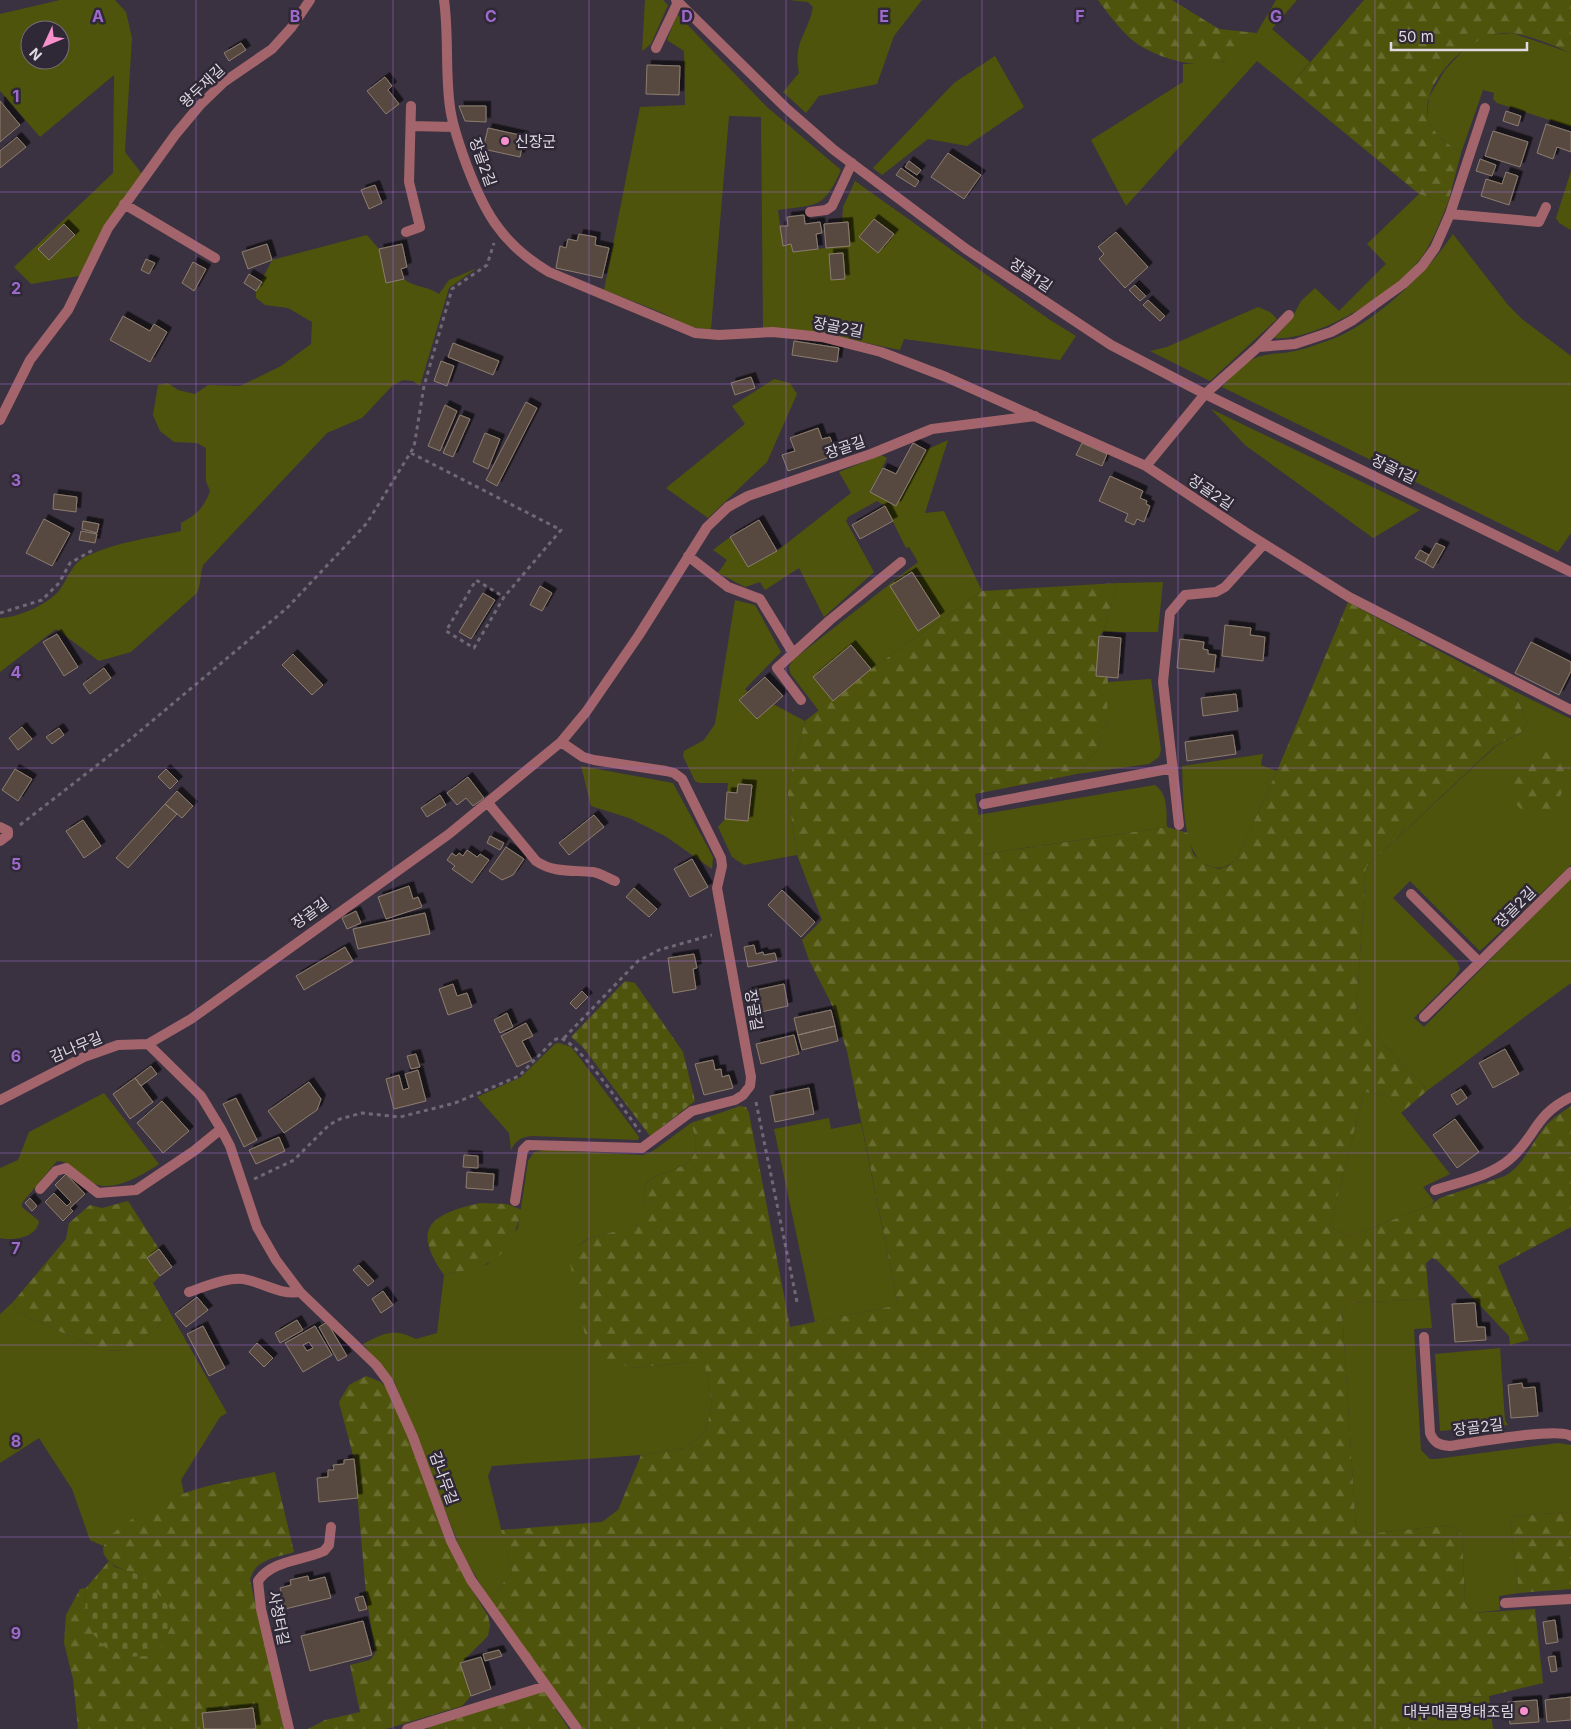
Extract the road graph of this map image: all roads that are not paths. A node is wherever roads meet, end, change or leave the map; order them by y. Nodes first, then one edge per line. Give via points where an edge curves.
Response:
1 (310, 0) edge
2 (444, 0) edge
3 (677, 1) edge
4 (656, 48) dead end
5 (411, 106) dead end
6 (1485, 108) dead end
7 (411, 126) junction
8 (454, 127) junction
9 (852, 163) junction
10 (124, 204) junction
11 (1546, 207) dead end
12 (810, 212) dead end
13 (1450, 214) junction
14 (406, 232) dead end
15 (215, 258) dead end
16 (1289, 315) dead end
17 (1258, 347) junction
18 (1205, 394) junction
19 (1037, 416) junction
20 (0, 420) edge
21 (1146, 466) junction
22 (1264, 544) junction
23 (688, 556) junction
24 (901, 562) dead end
25 (1571, 572) edge
26 (793, 653) junction
27 (801, 700) dead end
28 (1571, 710) edge
29 (561, 742) junction
30 (1173, 768) junction
31 (488, 803) junction
32 (984, 804) dead end
33 (1180, 825) dead end
34 (1571, 872) edge
35 (615, 881) dead end
36 (1411, 894) dead end
37 (1479, 962) junction
38 (1424, 1017) dead end
39 (148, 1044) junction
40 (1571, 1097) edge
41 (0, 1100) edge
42 (221, 1129) junction
43 (40, 1190) dead end
44 (1435, 1190) dead end
45 (515, 1201) dead end
46 (189, 1292) dead end
47 (300, 1292) junction
48 (1424, 1337) dead end
49 (1571, 1436) edge
50 (331, 1527) dead end
51 (1571, 1599) edge
52 (1505, 1603) dead end
53 (546, 1686) junction
54 (289, 1729) edge
55 (407, 1729) edge
56 (577, 1729) edge

1 - 10 street, 왕두재길 via 272,49 224,82 200,104
2 - 8 street, 장골2길 via 450,109
3 - 4 street, 장골1길
3 - 9 street, 장골1길 via 787,109
5 - 7 street
6 - 13 street
7 - 8 street, 장골2길
7 - 14 street via 410,182 420,226
8 - 19 street, 장골2길 via 482,203 498,229 528,260 549,272 695,333 773,332 830,339 881,352
9 - 12 street via 832,206
9 - 18 street, 장골1길 via 1031,294 1111,345
10 - 15 street
10 - 20 street, 왕두재길 via 99,243 68,310 30,360
11 - 13 street via 1540,222
13 - 17 street via 1435,248 1422,266 1353,320 1311,340
16 - 17 street
17 - 18 street
18 - 21 street
18 - 25 street, 장골1길
19 - 21 street, 장골2길
19 - 23 street, 장골길 via 932,429 871,454 748,496 728,507 707,527
21 - 22 street, 장골2길
22 - 28 street, 장골2길 via 1349,597
22 - 30 street via 1225,587 1216,592 1185,595 1170,612 1163,682
23 - 26 street via 728,587 760,599
23 - 29 street, 장골길 via 639,635 586,712
24 - 26 street
26 - 27 street via 776,668
29 - 31 street, 장골길
29 - 45 street, 장골길 via 583,757 666,771 682,779 721,858 716,888 751,1077 750,1086 743,1095 692,1111 642,1148 528,1145 522,1150
30 - 32 street
30 - 33 street
31 - 35 street via 544,867 596,872
31 - 39 street, 장골길 via 191,1019
34 - 37 street, 장골2길
36 - 37 street
37 - 38 street, 장골2길
39 - 41 street, 감나무길 via 118,1046 84,1057
39 - 42 street, 감나무길 via 201,1096
40 - 44 street via 1548,1111 1517,1152 1499,1167
42 - 43 street via 136,1190 104,1195 66,1168 56,1171
42 - 47 street, 감나무길 via 244,1184 257,1227
46 - 47 street via 240,1278 288,1294
47 - 53 street, 감나무길 via 376,1365 388,1381 413,1436 451,1541 471,1580
48 - 49 street, 장골2길 via 1433,1441 1450,1446 1547,1434 1567,1433
50 - 54 street, 사청터길 via 329,1545 324,1551 268,1570 258,1581 261,1609
51 - 52 street
53 - 55 street
53 - 56 street, 감나무길

